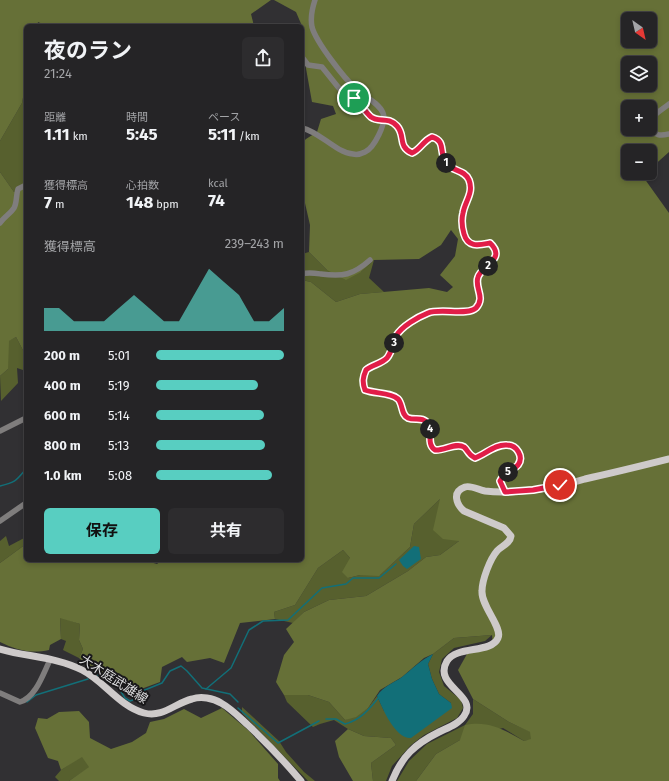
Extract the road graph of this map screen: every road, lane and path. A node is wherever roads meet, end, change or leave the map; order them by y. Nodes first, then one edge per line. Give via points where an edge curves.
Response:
1 (315, 0) edge
2 (304, 59) edge
3 (669, 104) edge
4 (657, 114) edge
5 (384, 119) junction
6 (304, 129) edge
7 (669, 134) edge
8 (657, 135) edge
9 (24, 186) edge
10 (0, 223) edge
11 (370, 260) dead end
12 (304, 273) edge
13 (24, 419) edge
14 (0, 431) edge
15 (669, 459) edge
16 (505, 492) junction
17 (24, 504) edge
18 (0, 521) edge
19 (0, 649) edge
20 (50, 660) junction
21 (0, 693) edge
22 (301, 781) edge
23 (392, 781) edge

1 - 5 street via 311,11 312,27 318,39 341,73 355,88 379,106
2 - 5 street via 308,64 322,67 338,87 354,98 372,117
3 - 4 street
5 - 6 street via 372,145 360,154 344,151
5 - 16 street via 399,127 402,146 406,151 416,152 426,139 432,137 442,146 444,159 449,167 460,171 470,182 471,192 463,213 465,238 470,244 490,243 496,252 490,264 477,278 480,299 477,308 463,312 431,312 404,327 396,337 386,359 366,370 363,385 365,390 398,399 405,416 410,419 421,419 428,423 431,446 435,450 459,446 464,447 469,455 475,458 496,447 513,446 519,452 520,459 518,464 502,476 500,481
7 - 8 street
9 - 10 street via 18,189 13,210
11 - 12 street via 360,269 336,276
13 - 14 street
15 - 16 main road via 560,485
16 - 23 main road via 465,487 456,496 456,501 464,511 504,528 511,536 508,543 496,552 483,583 484,604 498,627 498,639 486,646 457,653 446,662 445,678 467,703 464,716 456,724 418,743 398,767
17 - 18 street
19 - 20 main road, 大木庭武雄線
20 - 21 street via 34,692 23,701
20 - 22 main road, 大木庭武雄線 via 83,670 123,702 145,713 164,712 191,699 214,699 232,710

